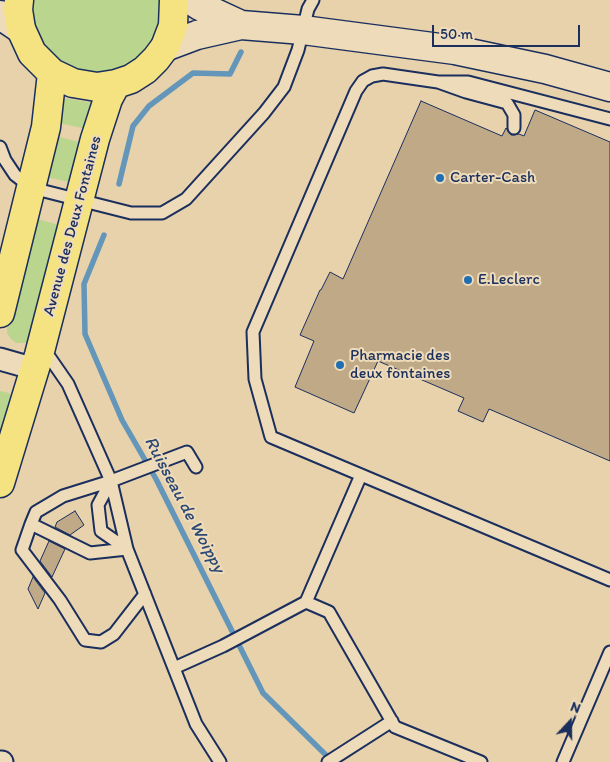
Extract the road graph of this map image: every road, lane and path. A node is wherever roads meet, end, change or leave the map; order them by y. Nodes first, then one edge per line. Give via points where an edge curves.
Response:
1 (19, 0) edge
2 (174, 0) edge
3 (191, 0) edge
4 (313, 0) edge
5 (10, 22) edge
6 (241, 25) junction
7 (303, 30) junction
8 (165, 46) junction
9 (52, 73) junction
10 (438, 82) junction
11 (116, 84) junction
12 (610, 87) edge
13 (610, 120) edge
14 (514, 128) dead end
15 (0, 147) edge
16 (32, 188) junction
17 (79, 201) junction
18 (0, 313) edge
19 (0, 358) edge
20 (37, 362) junction
21 (196, 467) dead end
22 (361, 475) junction
23 (116, 479) junction
24 (0, 483) edge
25 (31, 524) junction
26 (127, 549) junction
27 (610, 580) edge
28 (145, 594) junction
29 (306, 602) junction
30 (610, 652) edge
31 (174, 668) junction
32 (393, 724) junction
33 (220, 762) edge
34 (328, 762) edge
35 (481, 762) edge
36 (562, 762) edge

1 - 5 main road via 18,10
2 - 8 main road via 173,26
3 - 6 main road
4 - 7 lane
5 - 9 main road via 32,53
6 - 7 main road
6 - 8 main road
7 - 12 main road via 455,50
7 - 17 lane via 284,88 186,199 162,213 131,213
8 - 11 main road via 145,70
9 - 11 main road via 73,83
9 - 16 main road via 46,127
10 - 13 lane via 468,82
10 - 14 lane via 507,103 514,116
10 - 22 lane via 383,74 363,81 356,90 253,332 255,379 271,437
11 - 17 main road, Avenue des Deux Fontaines via 95,139
15 - 16 lane via 15,175
16 - 17 lane
16 - 18 main road
17 - 20 main road, Avenue des Deux Fontaines
19 - 20 street
20 - 23 lane via 50,358 68,384
20 - 24 main road, Avenue des Deux Fontaines
21 - 23 lane via 187,452
22 - 27 lane
22 - 29 lane
23 - 25 lane via 64,496 36,512
23 - 26 lane
23 - 26 lane via 98,505 101,531
25 - 26 lane via 90,553
25 - 28 lane via 22,550 85,640 101,642 114,634
26 - 28 lane
28 - 31 lane
29 - 31 lane
29 - 32 lane via 330,612
30 - 36 lane
31 - 33 lane via 196,724
32 - 34 lane
32 - 35 lane

